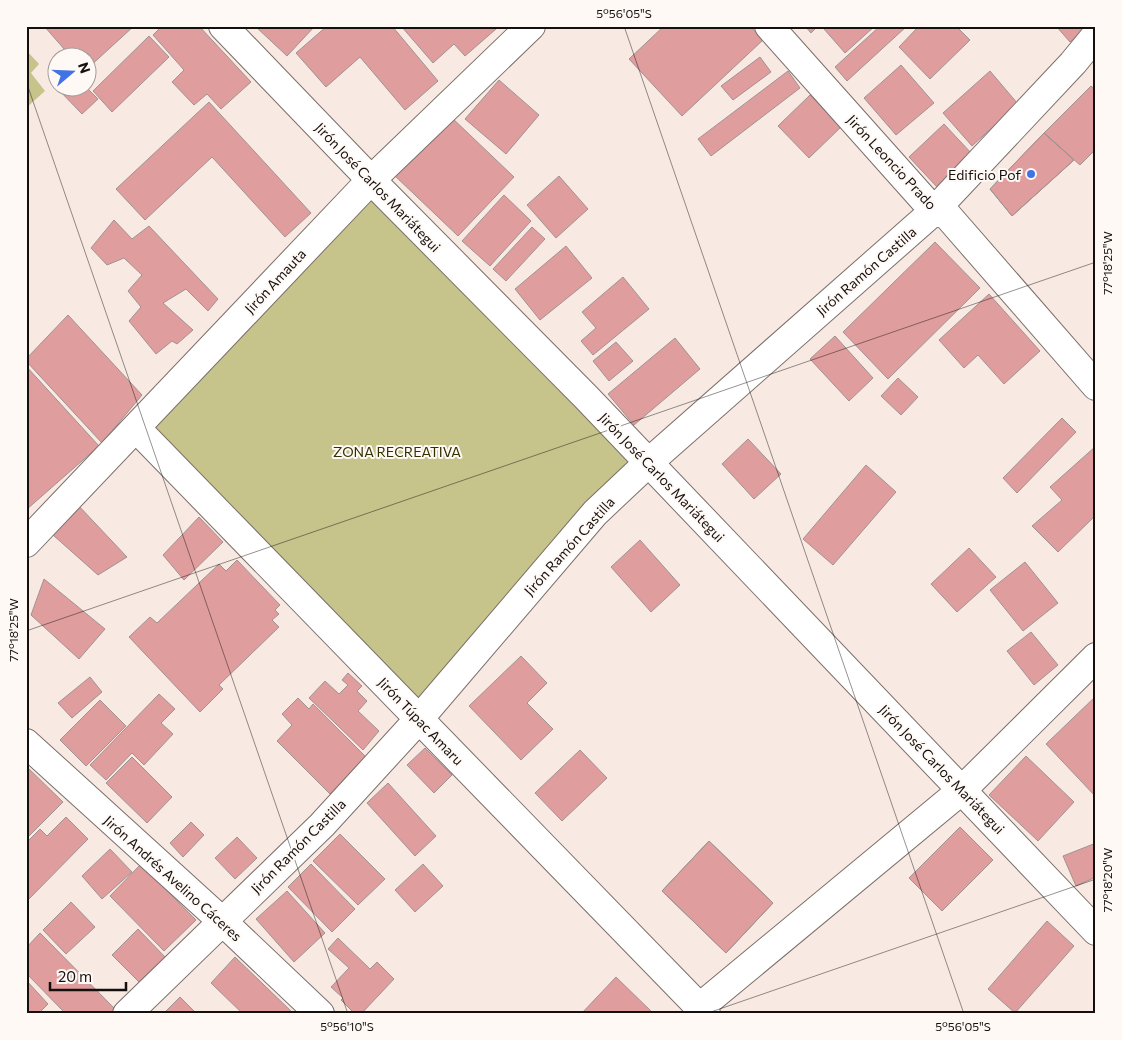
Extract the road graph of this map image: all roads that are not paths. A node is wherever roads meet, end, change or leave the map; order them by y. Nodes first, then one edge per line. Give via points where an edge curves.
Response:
1 (223, 26) edge
2 (530, 26) edge
3 (769, 26) edge
4 (1096, 35) edge
5 (371, 180) junction
6 (934, 211) junction
7 (1096, 386) edge
8 (136, 428) junction
9 (648, 463) junction
10 (26, 543) edge
11 (1096, 657) edge
12 (419, 719) junction
13 (26, 743) edge
14 (962, 790) junction
15 (222, 921) junction
16 (1096, 931) edge
17 (703, 1011) edge
18 (127, 1014) edge
19 (320, 1014) edge

1 - 5 street, Jirón José Carlos Mariátegui
2 - 5 street, Jirón Amauta
3 - 6 street, Jirón Leoncio Prado
4 - 6 street, Jirón Ramón Castilla
5 - 8 street, Jirón Amauta
5 - 9 street, Jirón José Carlos Mariátegui
6 - 7 street, Jirón Leoncio Prado via 947,215
6 - 9 street, Jirón Ramón Castilla
8 - 10 street, Jirón Amauta
8 - 12 street, Jirón Túpac Amaru
9 - 12 street, Jirón Ramón Castilla via 595,513
9 - 14 street, Jirón José Carlos Mariátegui
11 - 14 street
12 - 15 street, Jirón Ramón Castilla via 322,825
12 - 17 street, Jirón Túpac Amaru
13 - 15 street, Jirón Andrés Avelino Cáceres
14 - 16 street, Jirón José Carlos Mariátegui
14 - 17 street
15 - 18 street, Jirón Ramón Castilla
15 - 19 street, Jirón Andrés Avelino Cáceres

